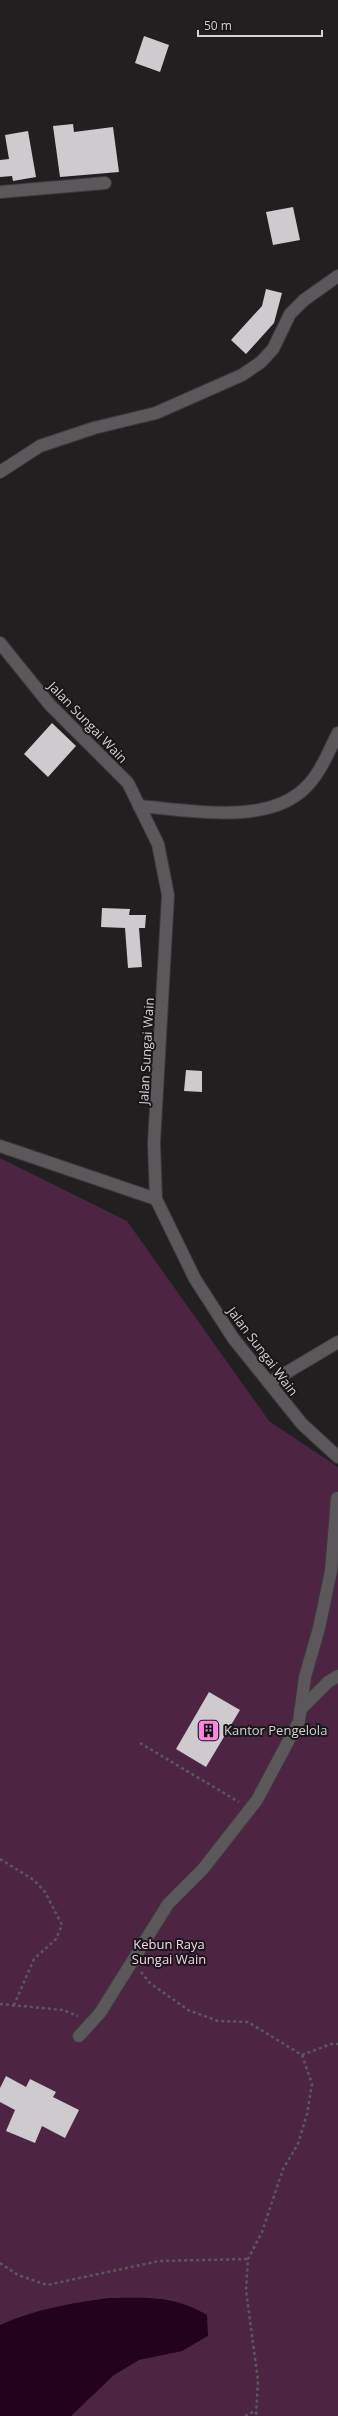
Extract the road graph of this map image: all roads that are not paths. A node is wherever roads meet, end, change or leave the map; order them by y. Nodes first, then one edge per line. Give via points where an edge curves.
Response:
1 (105, 183) dead end
2 (0, 192) edge
3 (338, 276) edge
4 (0, 472) edge
5 (0, 643) edge
6 (338, 733) edge
7 (139, 806) junction
8 (0, 1146) edge
9 (156, 1199) junction
10 (338, 1342) edge
11 (269, 1383) junction
12 (338, 1457) edge
13 (337, 1498) dead end
14 (338, 1676) edge
15 (300, 1710) junction
16 (79, 2036) dead end

1 - 2 street
3 - 4 street via 304,300 290,314 273,349 261,362 242,375 156,414 94,428 40,446
5 - 7 street, Jalan Sungai Wain via 50,705 128,783
6 - 7 street via 318,773 306,788 292,800 277,806 256,811 206,811
7 - 9 street, Jalan Sungai Wain via 158,844 168,895 154,1143
8 - 9 street
9 - 11 street, Jalan Sungai Wain via 195,1279 233,1338
10 - 11 street
11 - 12 street, Jalan Sungai Wain via 302,1424
13 - 15 street via 331,1571 305,1677
14 - 15 street via 328,1682
15 - 16 street via 299,1721 257,1800 203,1869 168,1904 100,2013

